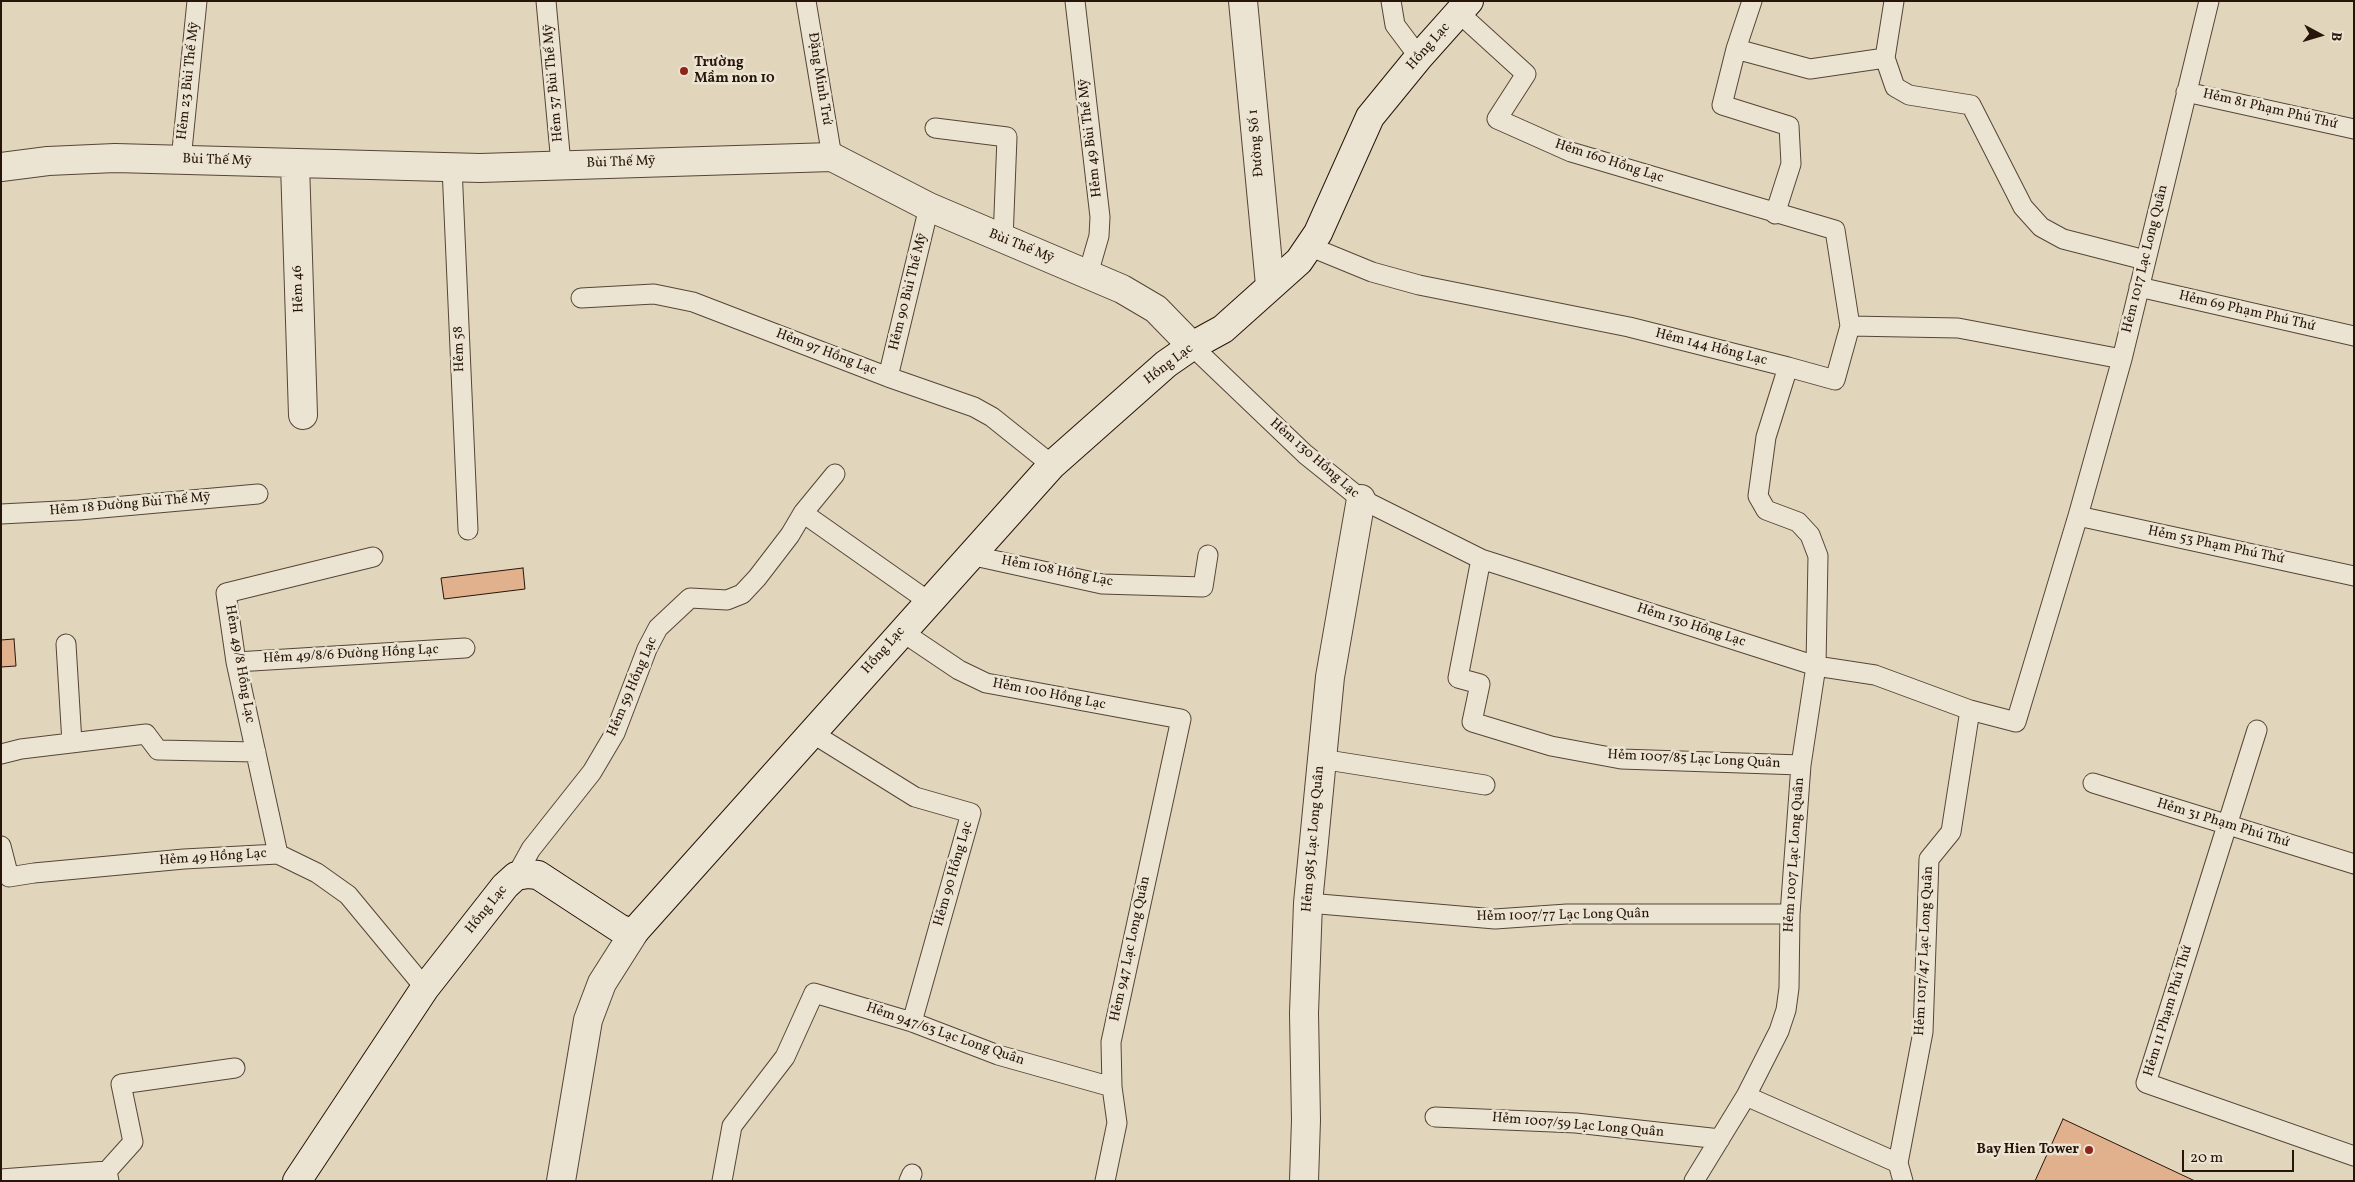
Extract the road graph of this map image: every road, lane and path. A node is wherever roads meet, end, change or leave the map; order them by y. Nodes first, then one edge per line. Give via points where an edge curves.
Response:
1 (197, 1) edge
2 (546, 1) edge
3 (806, 1) edge
4 (1075, 1) edge
5 (1243, 1) edge
6 (1391, 1) edge
7 (1752, 1) edge
8 (1894, 1) edge
9 (2208, 1) edge
10 (1464, 7) edge
11 (1736, 49) junction
12 (1419, 57) junction
13 (1885, 58) junction
14 (2186, 92) junction
15 (935, 128) dead end
16 (2354, 129) edge
17 (832, 157) junction
18 (182, 160) junction
19 (2, 163) edge
20 (295, 164) junction
21 (561, 164) junction
22 (452, 167) junction
23 (930, 207) junction
24 (1775, 214) junction
25 (1003, 240) junction
26 (1311, 247) junction
27 (2145, 260) junction
28 (1088, 274) junction
29 (1270, 286) junction
30 (2139, 287) junction
31 (580, 298) dead end
32 (1850, 326) junction
33 (2354, 336) edge
34 (1192, 346) junction
35 (2122, 359) junction
36 (1788, 367) junction
37 (888, 377) junction
38 (303, 415) dead end
39 (1052, 464) junction
40 (835, 474) dead end
41 (258, 494) dead end
42 (1361, 500) junction
43 (803, 513) junction
44 (1, 514) edge
45 (2078, 516) junction
46 (468, 530) dead end
47 (970, 555) junction
48 (1208, 556) dead end
49 (373, 557) dead end
50 (1481, 559) junction
51 (2354, 576) edge
52 (928, 601) junction
53 (901, 631) junction
54 (66, 644) dead end
55 (465, 648) dead end
56 (236, 662) junction
57 (1816, 666) junction
58 (1970, 710) junction
59 (1181, 719) joint
60 (2257, 730) dead end
61 (812, 733) junction
62 (72, 742) junction
63 (256, 752) junction
64 (1, 754) edge
65 (1321, 759) junction
66 (1801, 765) junction
67 (2093, 783) dead end
68 (1485, 785) dead end
69 (2227, 825) junction
70 (1, 846) edge
71 (278, 854) junction
72 (2354, 864) edge
73 (516, 876) junction
74 (1308, 903) junction
75 (1790, 914) junction
76 (635, 931) junction
77 (425, 988) junction
78 (912, 1022) junction
79 (235, 1068) dead end
80 (1112, 1087) junction
81 (1746, 1096) junction
82 (1435, 1117) dead end
83 (1720, 1139) junction
84 (2354, 1156) edge
85 (1900, 1172) edge
86 (108, 1176) edge
87 (1, 1179) edge
88 (297, 1181) edge
89 (561, 1181) edge
90 (722, 1181) edge
91 (1105, 1181) edge
92 (1304, 1181) edge
93 (1694, 1181) edge

1 - 18 lane, Hẻm 23 Bùi Thế Mỹ
2 - 21 lane, Hẻm 37 Bùi Thế Mỹ
3 - 17 lane, Đặng Minh Trứ
4 - 28 lane, Hẻm 49 Bùi Thế Mỹ via 1100,217 1099,236
5 - 29 street, Đường Số 1
6 - 12 lane via 1395,25
7 - 11 lane
8 - 13 lane
9 - 14 lane, Hẻm 1017 Lạc Long Quân
10 - 12 street, Hồng Lạc
10 - 24 lane, Hẻm 160 Hồng Lạc via 1526,74 1497,119 1571,152
11 - 13 lane via 1810,69
11 - 24 lane via 1722,105 1789,126 1792,164
12 - 26 street, Hồng Lạc via 1370,117
13 - 27 lane via 1895,87 1909,95 1971,105 2023,207 2041,227 2063,240
14 - 16 lane, Hẻm 81 Phạm Phú Thứ
14 - 27 lane, Hẻm 1017 Lạc Long Quân
15 - 25 lane via 1007,137
17 - 21 street, Bùi Thế Mỹ
17 - 23 street, Bùi Thế Mỹ
18 - 19 street, Bùi Thế Mỹ via 115,158
18 - 20 street, Bùi Thế Mỹ
20 - 22 street, Bùi Thế Mỹ
20 - 38 street, Hẻm 46
21 - 22 street, Bùi Thế Mỹ
22 - 46 lane, Hẻm 58
23 - 25 street, Bùi Thế Mỹ
23 - 37 lane, Hẻm 90 Bùi Thế Mỹ
24 - 32 lane, Hẻm 160 Hồng Lạc via 1835,230
25 - 28 street, Bùi Thế Mỹ
26 - 29 street, Hồng Lạc
26 - 36 lane, Hẻm 144 Hồng Lạc via 1372,272 1418,285 1629,327
27 - 30 lane, Hẻm 1017 Lạc Long Quân
28 - 34 street, Bùi Thế Mỹ via 1122,288 1156,310
29 - 34 street, Hồng Lạc via 1224,329
30 - 33 lane, Hẻm 69 Phạm Phú Thứ
30 - 35 lane, Hẻm 1017 Lạc Long Quân
31 - 37 lane, Hẻm 97 Hồng Lạc via 654,294 693,302
32 - 35 lane via 1958,328
32 - 36 lane, Hẻm 160 Hồng Lạc via 1835,380
34 - 39 street, Hồng Lạc via 1166,364
34 - 42 lane, Hẻm 130 Hồng Lạc via 1305,454
35 - 45 lane, Hẻm 1017 Lạc Long Quân
36 - 57 lane via 1766,437 1758,496 1766,510 1798,522 1810,535 1818,556
37 - 39 lane, Hẻm 97 Hồng Lạc via 992,416
39 - 47 street, Hồng Lạc
40 - 43 lane, Hẻm 59 Hồng Lạc
41 - 44 lane, Hẻm 18 Đường Bùi Thế Mỹ
42 - 50 lane, Hẻm 130 Hồng Lạc
42 - 65 street, Hẻm 985 Lạc Long Quân via 1330,677
43 - 52 lane
43 - 73 lane, Hẻm 59 Hồng Lạc via 790,535 742,594 727,600 690,598 658,628 615,733 592,772 531,848
45 - 51 lane, Hẻm 53 Phạm Phú Thứ
45 - 58 lane via 2016,722
47 - 48 lane, Hẻm 108 Hồng Lạc via 1102,584 1203,587
47 - 52 street, Hồng Lạc
49 - 56 lane, Hẻm 49/8 Hồng Lạc via 226,593
50 - 57 lane, Hẻm 130 Hồng Lạc
50 - 66 lane, Hẻm 1007/85 Lạc Long Quân via 1458,678 1480,684 1472,722 1550,746 1621,759
52 - 53 street, Hồng Lạc
53 - 59 lane, Hẻm 100 Hồng Lạc via 959,670 986,683
53 - 61 street, Hồng Lạc
54 - 62 lane
55 - 56 lane, Hẻm 49/8/6 Đường Hồng Lạc
56 - 63 lane, Hẻm 49/8 Hồng Lạc
57 - 58 lane via 1875,675
57 - 66 lane, Hẻm 1007 Lạc Long Quân
58 - 85 lane, Hẻm 1017/47 Lạc Long Quân via 1951,832 1929,859 1923,1032
59 - 80 lane, Hẻm 947 Lạc Long Quân via 1111,1042
60 - 69 lane, Hẻm 11 Phạm Phú Thứ
61 - 76 street, Hồng Lạc
61 - 78 lane, Hẻm 90 Hồng Lạc via 915,797 971,813
62 - 63 lane via 146,734 158,750
62 - 64 lane
63 - 71 lane, Hẻm 49/8 Hồng Lạc
65 - 68 lane
65 - 74 street, Hẻm 985 Lạc Long Quân
66 - 75 lane, Hẻm 1007 Lạc Long Quân
67 - 69 lane, Hẻm 31 Phạm Phú Thứ
69 - 72 lane, Hẻm 31 Phạm Phú Thứ
69 - 84 lane, Hẻm 11 Phạm Phú Thứ via 2146,1083
70 - 71 lane, Hẻm 49 Hồng Lạc via 9,877 184,859
71 - 77 lane, Hẻm 49 Hồng Lạc via 317,873 348,895
73 - 76 street, Hồng Lạc via 538,875 619,928
73 - 77 street, Hồng Lạc
74 - 75 lane, Hẻm 1007/77 Lạc Long Quân via 1494,919 1567,914
74 - 92 street, Hẻm 985 Lạc Long Quân
75 - 81 lane, Hẻm 1007 Lạc Long Quân via 1786,1010 1779,1031
76 - 89 street via 602,983 590,1014
77 - 88 street, Hồng Lạc
78 - 80 lane, Hẻm 947/63 Lạc Long Quân via 998,1056
78 - 90 lane, Hẻm 947/63 Lạc Long Quân via 814,993 785,1057 732,1126
79 - 86 lane via 121,1084 134,1142
80 - 91 lane, Hẻm 947 Lạc Long Quân via 1117,1123
81 - 83 lane, Hẻm 1007 Lạc Long Quân
81 - 85 lane
82 - 83 lane, Hẻm 1007/59 Lạc Long Quân via 1576,1123
83 - 93 lane, Hẻm 1007 Lạc Long Quân
86 - 87 lane

